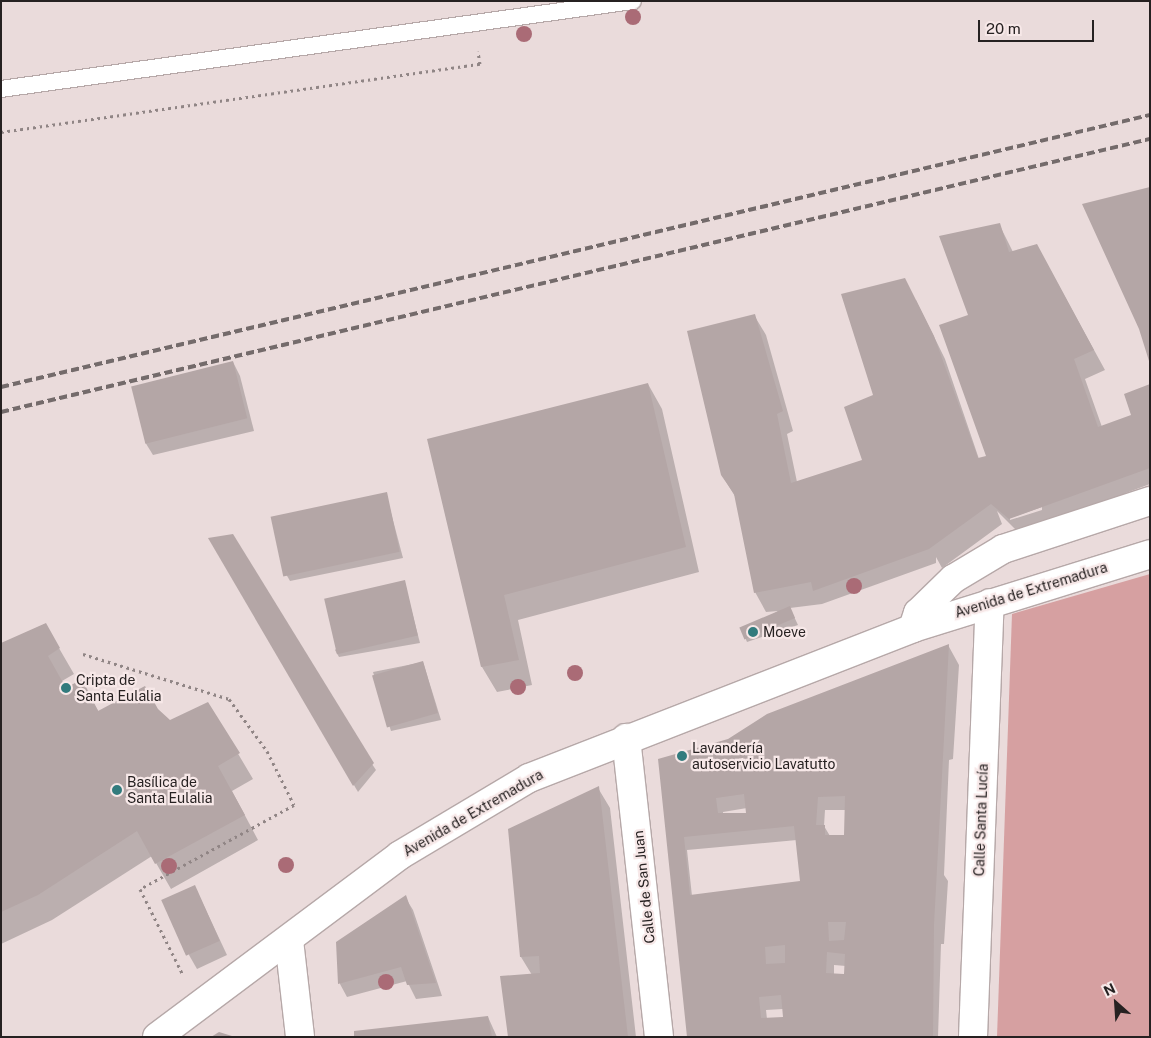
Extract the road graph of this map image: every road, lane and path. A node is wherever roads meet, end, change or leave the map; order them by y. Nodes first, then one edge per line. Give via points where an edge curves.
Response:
1 (633, 1) edge
2 (474, 24) junction
3 (1, 89) edge
4 (1, 132) edge
5 (1150, 501) edge
6 (1150, 554) edge
7 (990, 603) junction
8 (913, 628) junction
9 (83, 654) dead end
10 (626, 738) junction
11 (289, 940) junction
12 (199, 1007) junction
13 (157, 1037) edge
14 (300, 1037) edge
15 (659, 1037) edge
16 (972, 1037) edge

1 - 2 lane
2 - 3 lane
2 - 4 path via 480,64
5 - 8 main road, Avenida de Extremadura via 1003,549 952,579 918,613
6 - 7 main road, Avenida de Extremadura
7 - 8 main road, Avenida de Extremadura
7 - 16 main road, Calle Santa Lucía
8 - 10 main road, Avenida de Extremadura
9 - 12 path via 229,699 267,751 294,805 140,888
10 - 11 main road, Avenida de Extremadura via 529,778 408,850
10 - 15 main road, Calle de San Juan
11 - 12 main road, Avenida de Extremadura
11 - 14 main road
12 - 13 main road, Avenida de Extremadura

